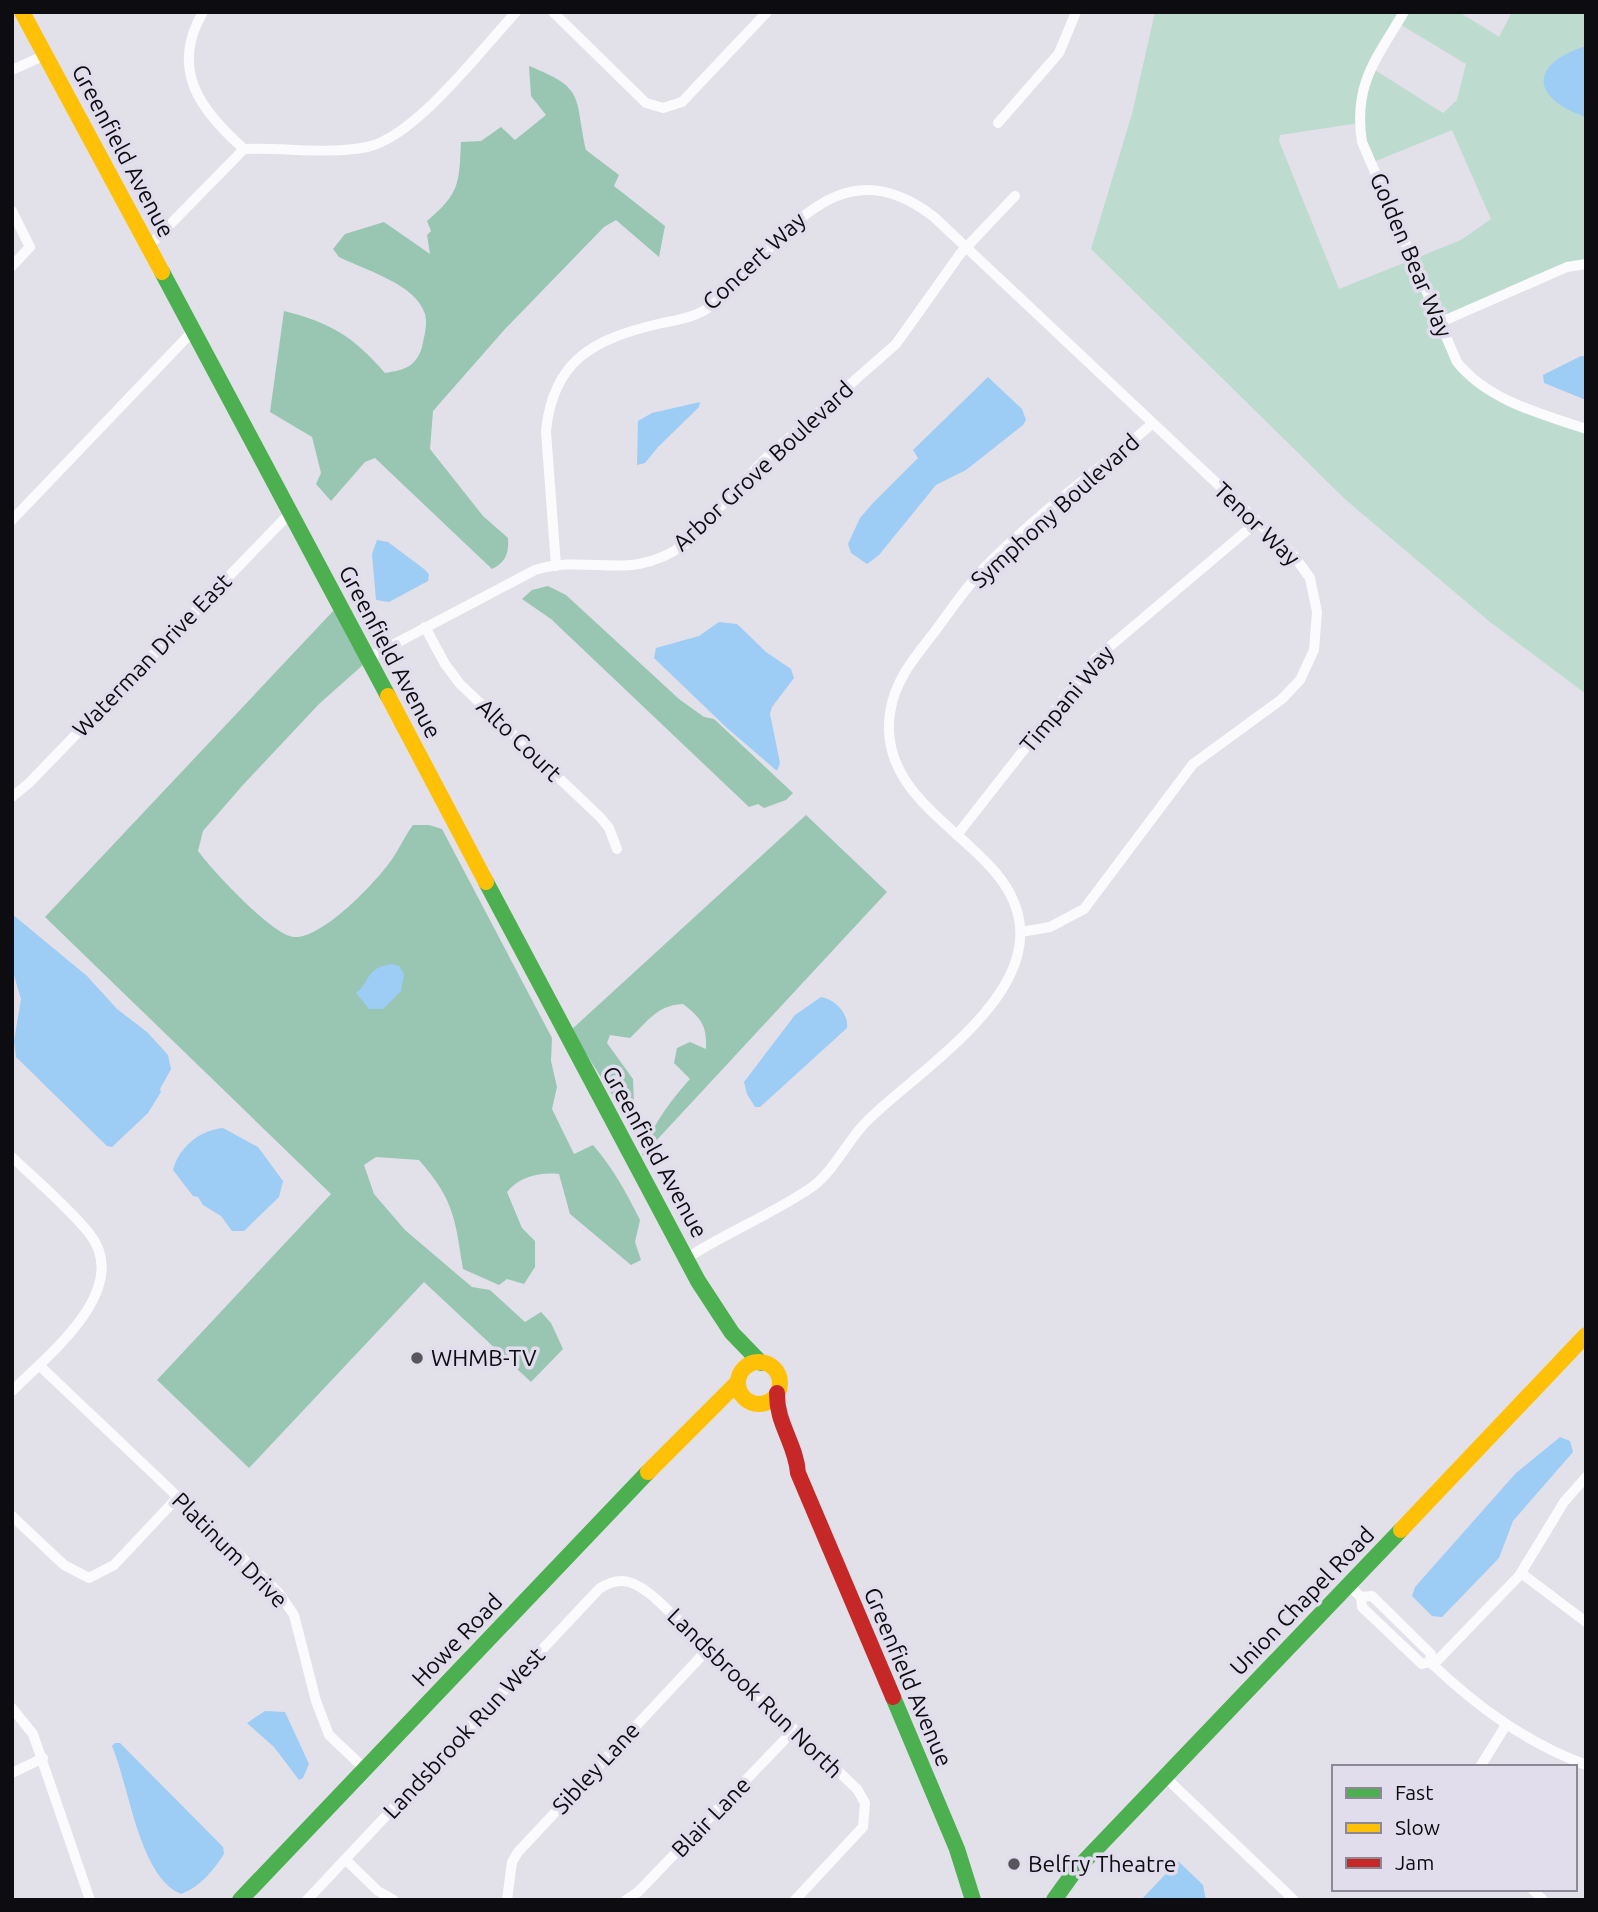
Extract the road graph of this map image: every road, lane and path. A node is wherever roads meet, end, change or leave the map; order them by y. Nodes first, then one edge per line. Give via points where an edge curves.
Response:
1 (22, 12) edge
2 (203, 12) edge
3 (516, 12) edge
4 (554, 12) edge
5 (767, 12) edge
6 (1076, 12) edge
7 (1404, 12) edge
8 (45, 55) junction
9 (12, 70) edge
10 (998, 122) dead end
11 (244, 149) junction
12 (1015, 197) dead end
13 (12, 211) edge
14 (148, 247) junction
15 (966, 247) junction
16 (1586, 264) edge
17 (12, 266) edge
18 (1441, 322) junction
19 (193, 331) junction
20 (1152, 424) junction
21 (1586, 429) edge
22 (291, 512) junction
23 (12, 520) edge
24 (1256, 522) junction
25 (556, 566) junction
26 (425, 627) junction
27 (368, 658) junction
28 (12, 797) edge
29 (957, 835) junction
30 (617, 849) dead end
31 (1021, 932) junction
32 (12, 1158) edge
33 (687, 1258) junction
34 (717, 1313) junction
35 (1586, 1335) edge
36 (761, 1363) junction
37 (39, 1365) junction
38 (739, 1378) junction
39 (12, 1391) edge
40 (777, 1393) junction
41 (753, 1403) junction
42 (709, 1415) junction
43 (797, 1473) junction
44 (1586, 1477) edge
45 (178, 1497) junction
46 (12, 1516) edge
47 (1521, 1573) junction
48 (629, 1580) joint
49 (1348, 1585) junction
50 (1586, 1622) edge
51 (708, 1649) junction
52 (1432, 1663) junction
53 (12, 1709) edge
54 (1506, 1725) junction
55 (793, 1731) junction
56 (43, 1758) junction
57 (1481, 1765) edge
58 (1586, 1765) edge
59 (365, 1769) junction
60 (12, 1773) edge
61 (1165, 1777) junction
62 (345, 1859) junction
63 (89, 1900) edge
64 (240, 1900) edge
65 (307, 1900) edge
66 (394, 1900) edge
67 (507, 1900) edge
68 (626, 1900) edge
69 (794, 1900) edge
70 (973, 1900) edge
71 (1054, 1900) edge
72 (1294, 1900) edge

1 - 8 main road, Greenfield Avenue
2 - 11 street via 189,52 191,82 207,112
3 - 11 street via 396,135 348,150
4 - 5 street via 646,103 672,107 682,102
6 - 10 street via 1067,40 1051,66
7 - 18 street, Golden Bear Way via 1370,68 1361,95 1359,123 1362,142
8 - 9 street
8 - 14 main road, Greenfield Avenue
11 - 14 street
12 - 15 street, Arbor Grove Boulevard
13 - 17 street via 30,247
14 - 19 main road, Greenfield Avenue
15 - 20 street, Tenor Way
15 - 25 street, Arbor Grove Boulevard via 896,344 765,459 685,544 639,566
15 - 25 street, Concert Way via 928,212 903,198 867,190 838,195 800,217 707,309 611,337 583,353 561,380 548,413
16 - 18 street via 1567,267
18 - 21 street, Golden Bear Way via 1457,362 1470,378 1499,396
19 - 22 main road, Greenfield Avenue
19 - 23 street
20 - 24 street, Tenor Way
20 - 29 street, Symphony Boulevard via 988,564 896,688 889,724 896,763 910,789
22 - 27 main road, Greenfield Avenue
22 - 28 street, Waterman Drive East
24 - 29 street, Timpani Way via 1094,659
24 - 31 street, Tenor Way via 1294,556 1310,578 1317,632 1308,666 1282,699 1193,764 1084,909 1050,927
25 - 26 street, Arbor Grove Boulevard via 522,575
26 - 27 street, Arbor Grove Boulevard
26 - 30 street, Alto Court via 452,673 601,818
27 - 33 main road, Greenfield Avenue
29 - 31 street, Symphony Boulevard via 1003,883
31 - 33 street, Symphony Boulevard via 1013,972 996,1002 866,1122 820,1180
32 - 37 street via 91,1235 103,1259 93,1306
33 - 34 main road, Greenfield Avenue
34 - 36 main road, Greenfield Avenue
34 - 38 main road, Greenfield Avenue via 719,1327 736,1353
35 - 49 main road, Union Chapel Road
36 - 38 main road via 749,1365
36 - 40 main road via 777,1374
37 - 39 street
37 - 45 street, Platinum Drive
38 - 41 main road via 742,1395
38 - 42 main road, Howe Road
40 - 41 main road via 767,1402
40 - 43 main road, Greenfield Avenue via 777,1420 798,1461
41 - 42 main road, Howe Road via 733,1404
41 - 43 main road, Greenfield Avenue
42 - 59 main road, Howe Road via 634,1486
43 - 70 main road, Greenfield Avenue via 957,1849
44 - 47 street via 1557,1512
45 - 46 street via 114,1565 89,1578 64,1565
45 - 59 street, Platinum Drive via 279,1593 294,1615 329,1735
47 - 50 street
47 - 52 street
48 - 51 street, Landsbrook Run North via 655,1598
48 - 62 street, Landsbrook Run West via 609,1582 599,1589
49 - 52 street via 1361,1598 1362,1606 1422,1664
49 - 61 main road, Union Chapel Road
51 - 55 street, Landsbrook Run North
51 - 67 street, Sibley Lane via 518,1852 512,1862
52 - 54 street via 1463,1694
53 - 56 street via 33,1734
54 - 57 street
54 - 58 street
55 - 68 street, Blair Lane
55 - 69 street, Landsbrook Run North via 856,1789 867,1815 863,1827
56 - 60 street
56 - 63 street
59 - 64 main road, Howe Road
61 - 71 main road, Union Chapel Road via 1074,1872
61 - 72 street
62 - 65 street, Landsbrook Run West
62 - 66 street

